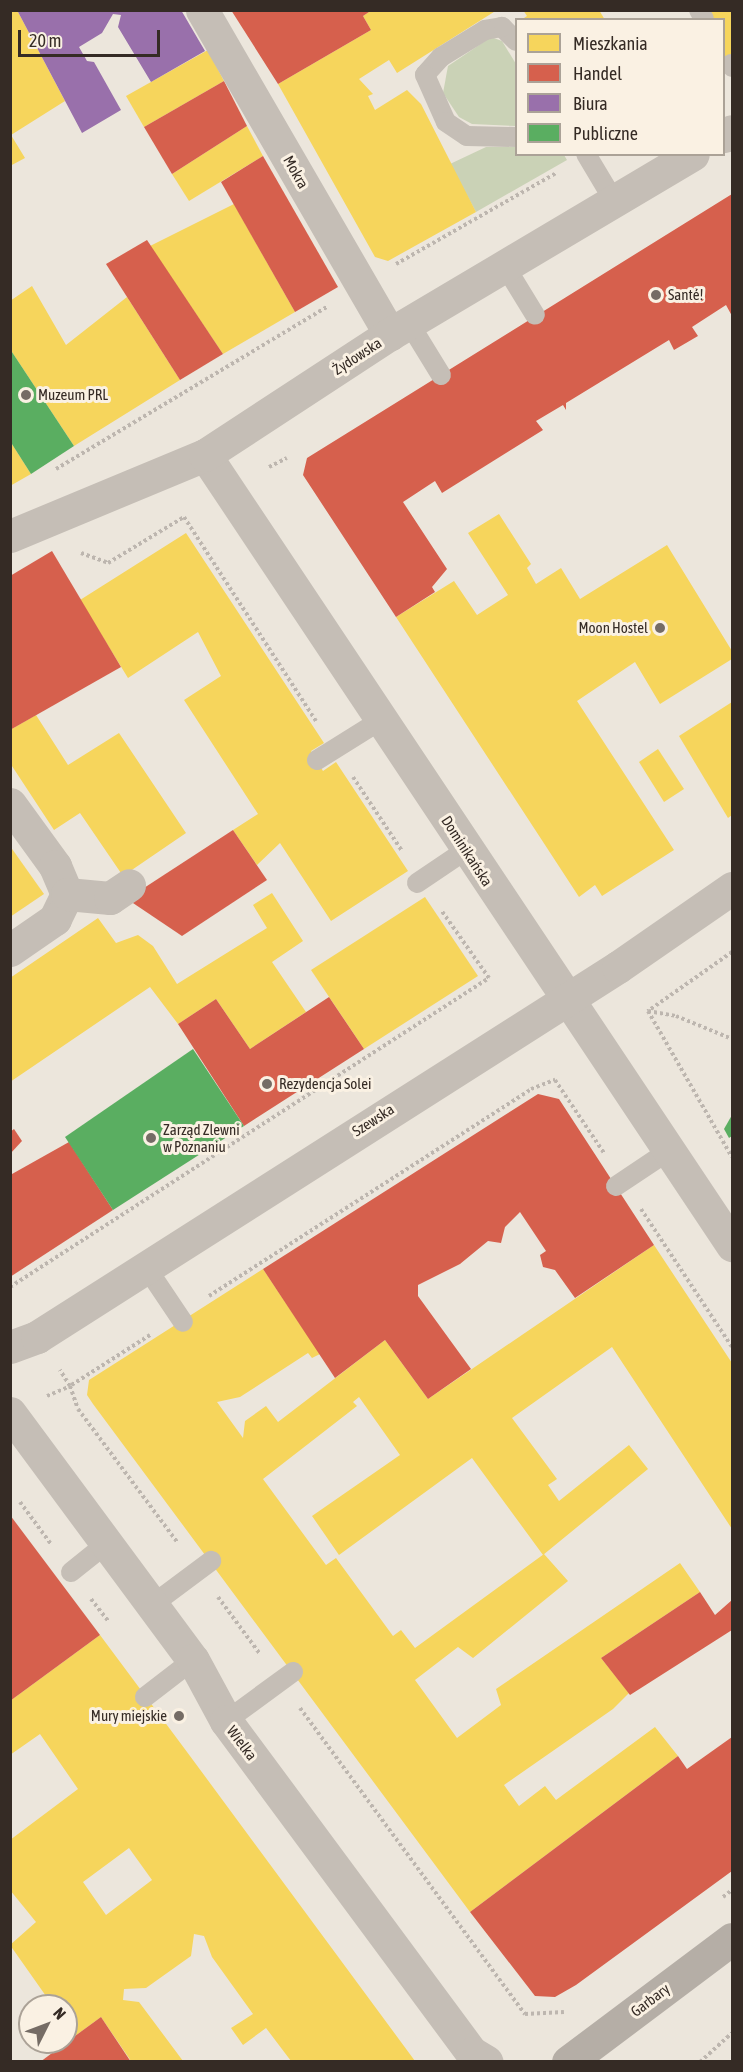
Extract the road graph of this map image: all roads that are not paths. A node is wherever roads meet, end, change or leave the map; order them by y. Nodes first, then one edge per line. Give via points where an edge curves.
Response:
1 (202, 10) edge
2 (515, 40) edge
3 (515, 137) edge
4 (587, 156) edge
5 (690, 156) edge
6 (614, 201) junction
7 (505, 266) junction
8 (535, 315) dead end
9 (399, 328) junction
10 (441, 375) dead end
11 (205, 455) junction
12 (10, 536) edge
13 (381, 720) junction
14 (317, 760) dead end
15 (10, 804) edge
16 (466, 850) junction
17 (419, 882) road end
18 (732, 888) edge
19 (67, 894) junction
20 (119, 896) dead end
21 (10, 950) edge
22 (568, 998) junction
23 (670, 1150) junction
24 (619, 1184) road end
25 (732, 1245) edge
26 (146, 1267) junction
27 (181, 1319) road end
28 (10, 1347) edge
29 (10, 1413) edge
30 (106, 1544) junction
31 (205, 1565) road end
32 (71, 1572) road end
33 (152, 1605) junction
34 (193, 1660) junction
35 (286, 1677) road end
36 (146, 1697) dead end
37 (226, 1721) junction
38 (732, 1939) edge
39 (487, 2061) edge
40 (568, 2061) edge

1 - 9 street, Mokra
2 - 3 lane via 502,27 485,30 441,57 425,75 431,99 453,127 467,136
4 - 6 lane
5 - 6 street, Żydowska
6 - 7 street, Żydowska
7 - 8 lane
7 - 9 street, Żydowska
9 - 10 lane
9 - 11 street, Żydowska
11 - 12 street, Żydowska
11 - 13 street, Dominikańska
13 - 14 lane
13 - 16 street, Dominikańska
15 - 19 street via 55,866
16 - 17 lane
16 - 22 street, Dominikańska
18 - 22 street, Szewska
19 - 20 street
19 - 21 street via 55,919
22 - 23 street, Dominikańska
22 - 26 street, Szewska
23 - 24 lane
23 - 25 street, Dominikańska
26 - 27 lane
26 - 28 street, Szewska via 37,1337
29 - 30 street, Wielka
30 - 32 lane
30 - 33 street, Wielka
31 - 33 lane
33 - 34 street, Wielka
34 - 36 lane
34 - 37 street, Wielka
35 - 37 lane
37 - 39 street, Wielka via 472,2053
38 - 40 street, Garbary

